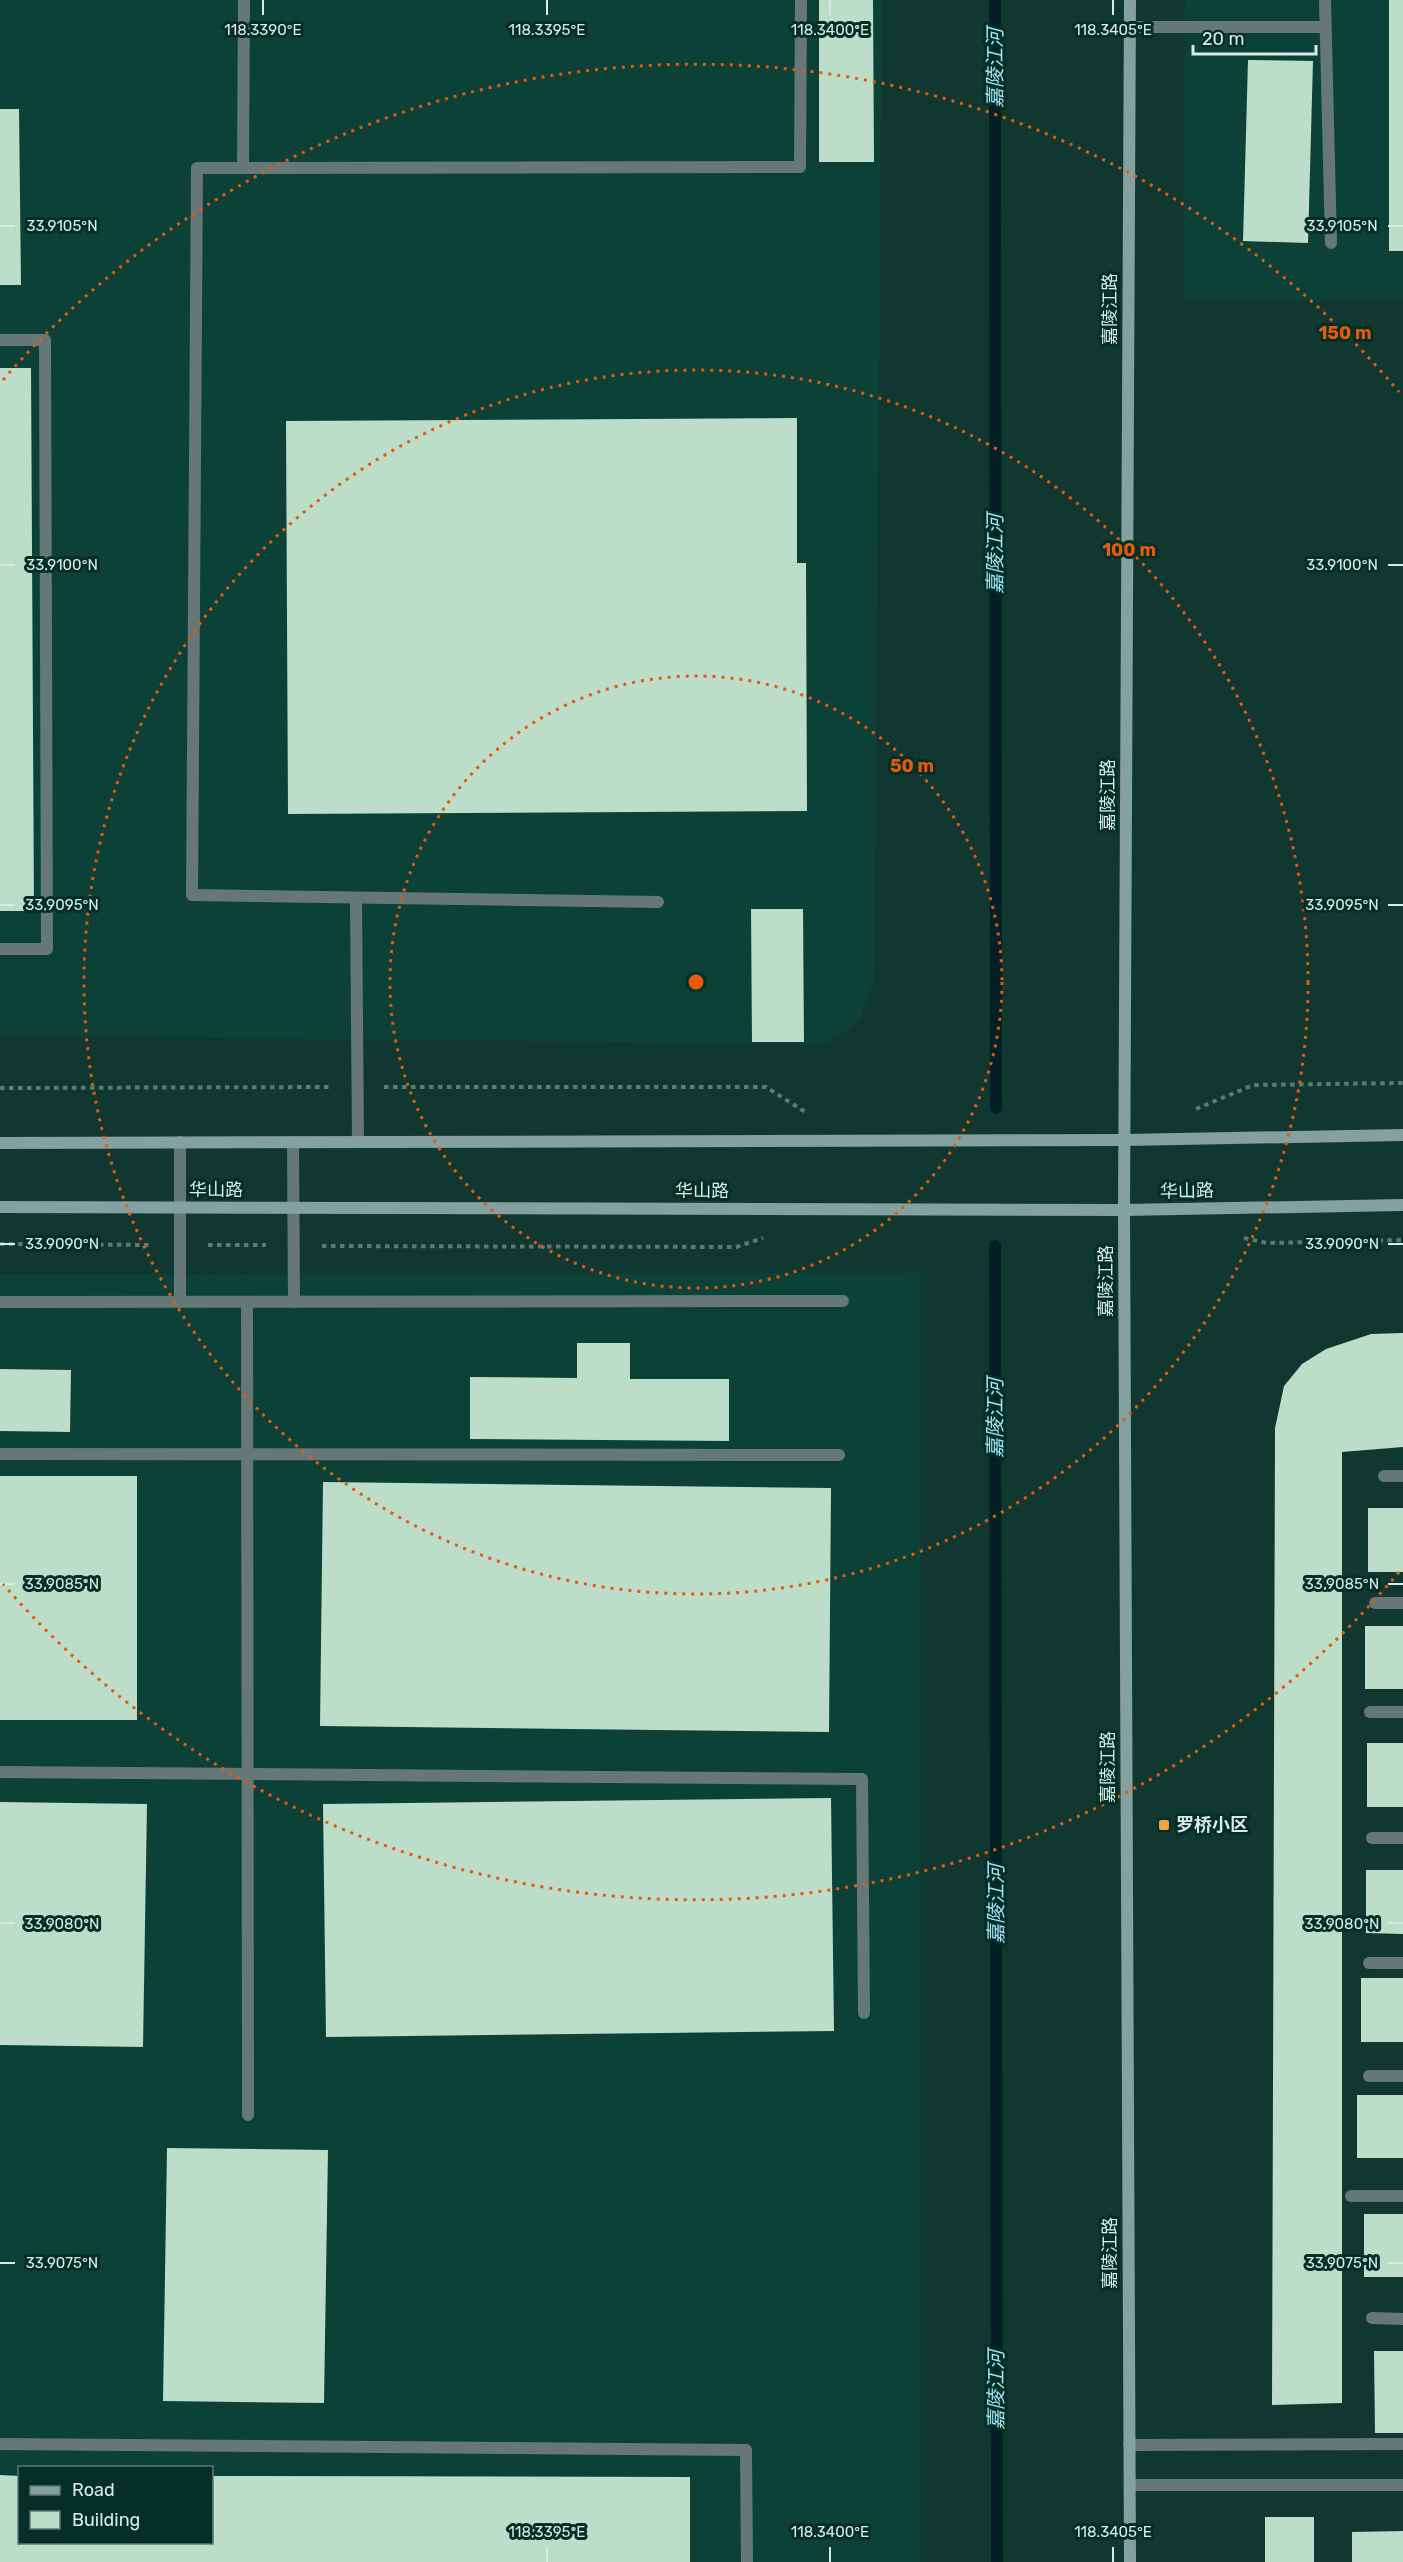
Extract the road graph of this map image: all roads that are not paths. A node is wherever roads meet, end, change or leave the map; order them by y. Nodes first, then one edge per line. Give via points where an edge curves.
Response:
1 (244, 0) edge
2 (801, 0) edge
3 (1130, 0) edge
4 (1325, 0) edge
5 (1130, 27) junction
6 (1325, 27) junction
7 (243, 168) junction
8 (1331, 243) dead end
9 (0, 340) edge
10 (356, 898) junction
11 (657, 902) dead end
12 (0, 949) edge
13 (1403, 1135) edge
14 (1124, 1140) junction
15 (180, 1142) junction
16 (293, 1142) junction
17 (358, 1142) junction
18 (0, 1143) edge
19 (1403, 1205) edge
20 (0, 1207) edge
21 (180, 1208) junction
22 (293, 1208) junction
23 (1124, 1210) junction
24 (843, 1301) dead end
25 (0, 1302) edge
26 (180, 1302) junction
27 (247, 1302) junction
28 (294, 1302) junction
29 (0, 1454) edge
30 (247, 1454) junction
31 (839, 1455) dead end
32 (1384, 1476) dead end
33 (1403, 1476) edge
34 (1375, 1603) dead end
35 (1403, 1604) edge
36 (1370, 1712) dead end
37 (1403, 1712) edge
38 (0, 1772) edge
39 (248, 1774) junction
40 (1372, 1838) dead end
41 (1403, 1838) edge
42 (1369, 1963) dead end
43 (1403, 1963) edge
44 (864, 2013) dead end
45 (1369, 2076) dead end
46 (1403, 2076) edge
47 (248, 2115) dead end
48 (1351, 2196) dead end
49 (1403, 2196) edge
50 (1372, 2319) dead end
51 (1403, 2319) edge
52 (0, 2444) edge
53 (1403, 2444) edge
54 (1129, 2445) junction
55 (1403, 2484) edge
56 (1130, 2485) junction
57 (747, 2562) edge
58 (1130, 2562) edge

1 - 7 lane
2 - 7 lane via 800,167
3 - 5 street, 嘉陵江路
4 - 6 lane
5 - 6 lane
5 - 14 street, 嘉陵江路
6 - 8 lane
7 - 10 lane via 197,168 192,895
9 - 12 lane via 45,340 47,949
10 - 11 lane
10 - 17 lane
13 - 14 street
14 - 17 street
14 - 23 street, 嘉陵江路
15 - 16 street
15 - 18 street
15 - 21 lane
16 - 17 street
16 - 22 lane
19 - 23 street, 华山路
20 - 21 street, 华山路
21 - 22 street, 华山路
21 - 26 lane
22 - 23 street, 华山路
22 - 28 lane
23 - 54 street, 嘉陵江路
24 - 28 lane
25 - 26 lane
26 - 27 lane
27 - 28 lane
27 - 30 lane
29 - 30 lane
30 - 31 lane
30 - 39 lane
32 - 33 lane
34 - 35 lane
36 - 37 lane
38 - 39 lane
39 - 44 lane via 862,1779
39 - 47 lane
40 - 41 lane
42 - 43 lane
45 - 46 lane
48 - 49 lane
50 - 51 lane
52 - 57 lane via 746,2450
53 - 54 lane
54 - 56 street, 嘉陵江路
55 - 56 lane
56 - 58 street, 嘉陵江路

